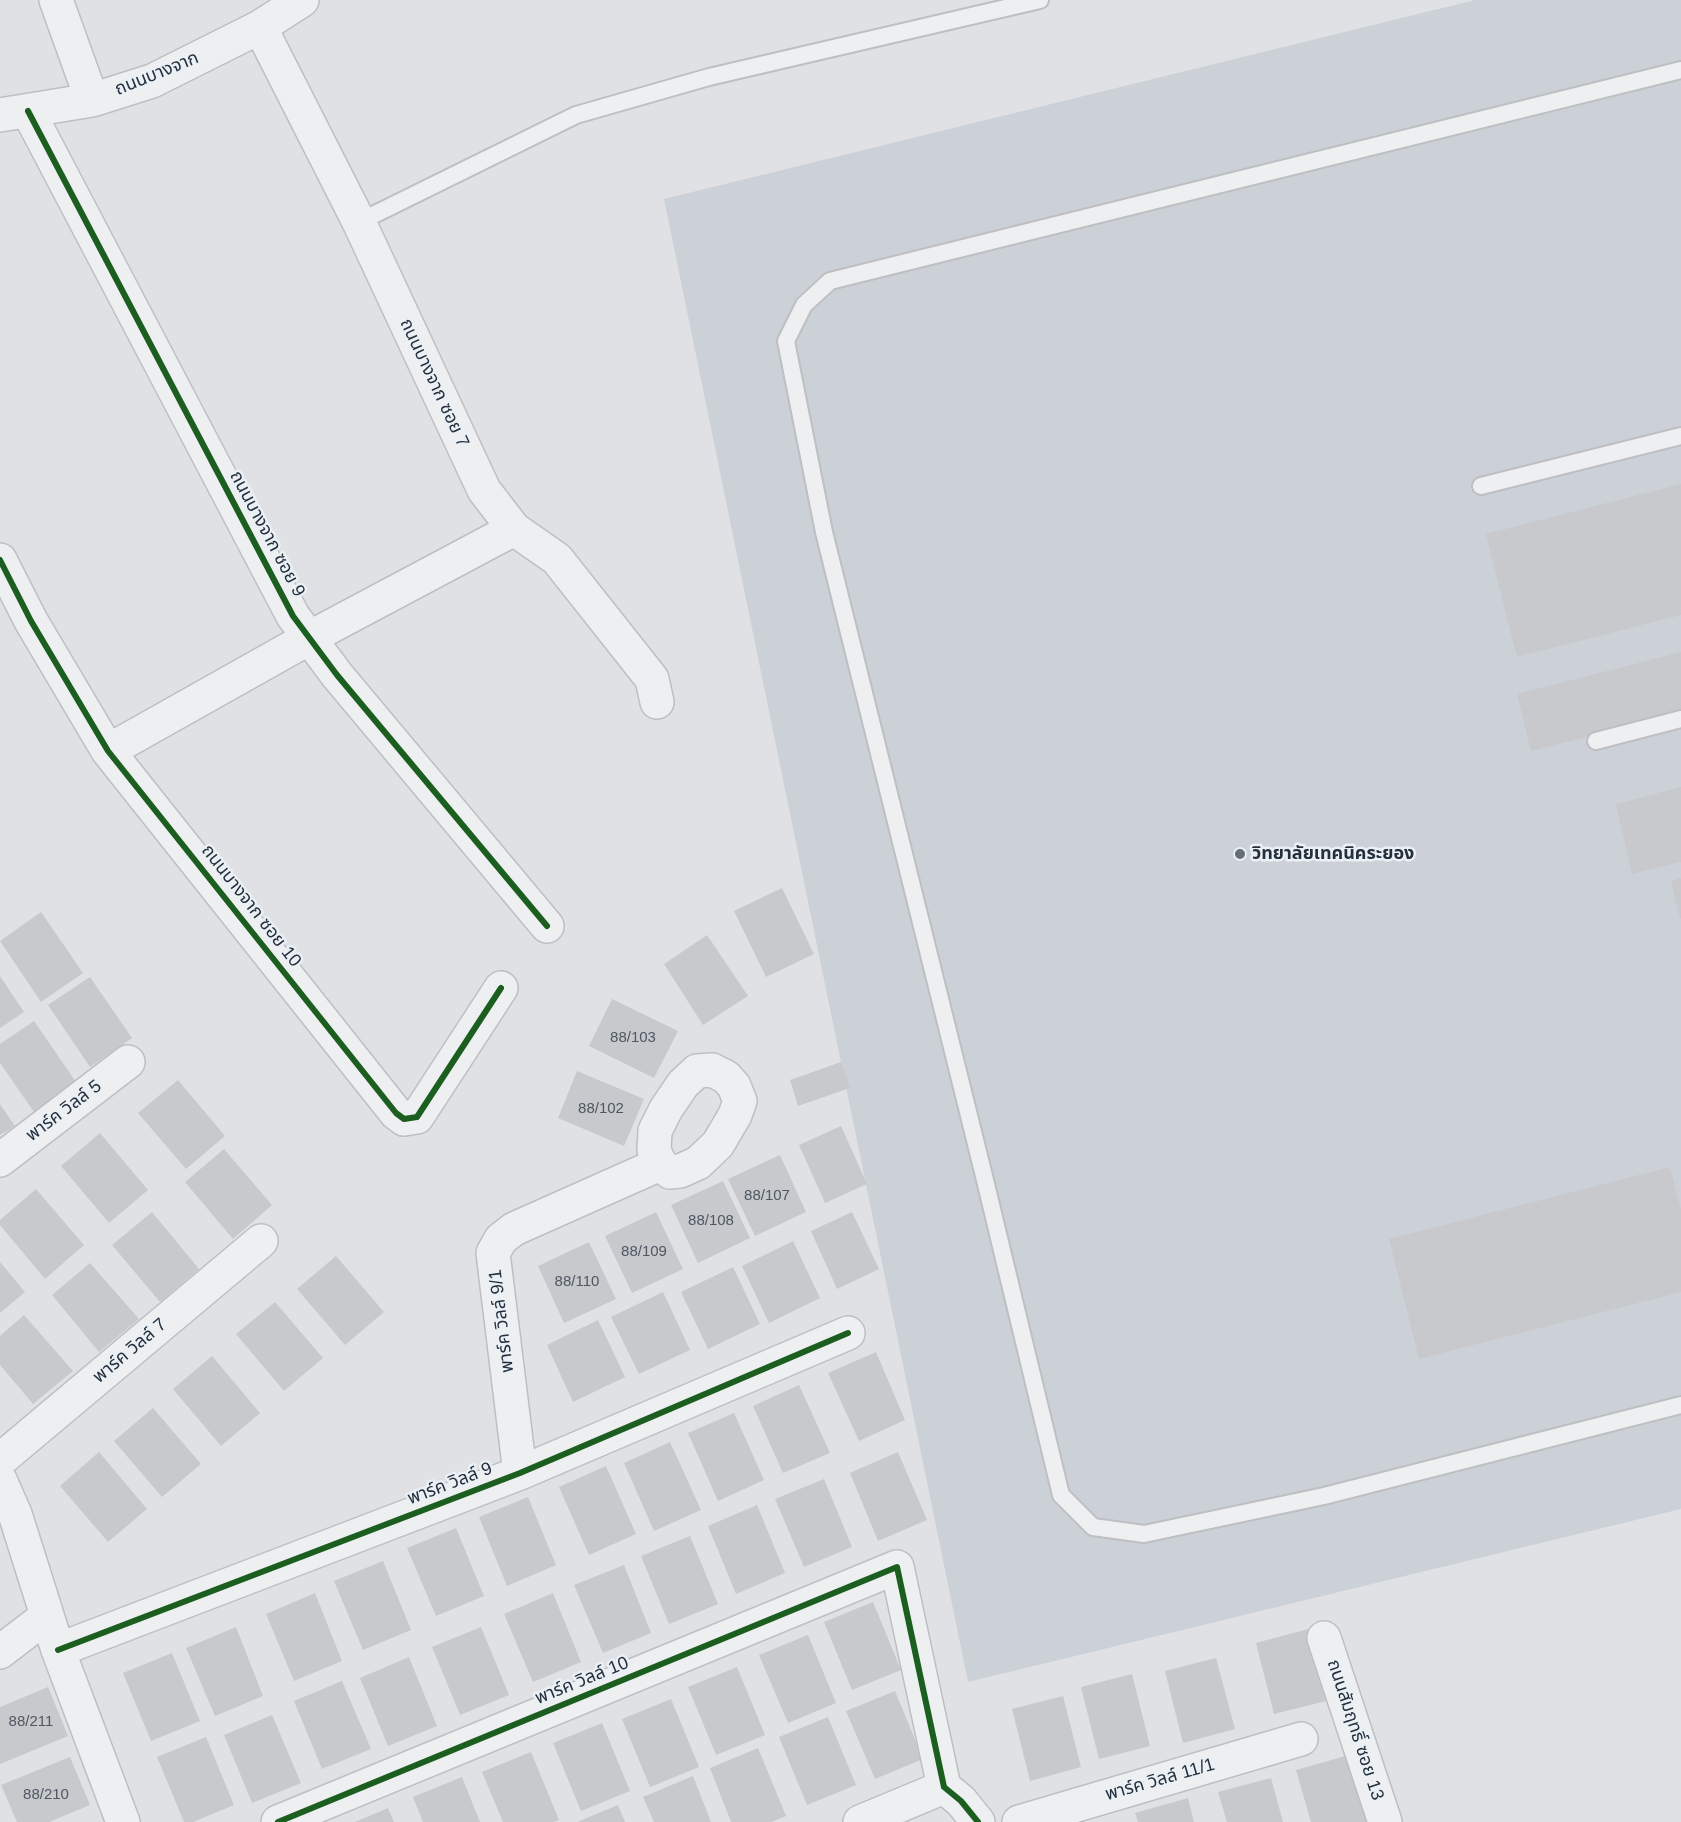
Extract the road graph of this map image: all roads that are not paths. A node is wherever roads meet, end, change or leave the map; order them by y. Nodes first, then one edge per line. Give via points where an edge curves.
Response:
1 (56, 0) edge
2 (302, 0) edge
3 (1040, 0) edge
4 (261, 27) junction
5 (1681, 70) edge
6 (92, 100) junction
7 (14, 113) edge
8 (359, 222) junction
9 (1681, 436) edge
10 (1481, 486) dead end
11 (514, 529) junction
12 (0, 560) edge
13 (309, 638) junction
14 (657, 702) dead end
15 (1681, 719) edge
16 (1596, 741) dead end
17 (108, 751) junction
18 (547, 926) dead end
19 (501, 988) dead end
20 (128, 1062) dead end
21 (0, 1160) edge
22 (660, 1164) dead end
23 (261, 1241) dead end
24 (848, 1333) dead end
25 (1681, 1405) edge
26 (0, 1460) edge
27 (520, 1473) junction
28 (0, 1480) edge
29 (8, 1518) edge
30 (47, 1616) junction
31 (1324, 1638) dead end
32 (58, 1650) junction
33 (0, 1652) edge
34 (1300, 1739) dead end
35 (944, 1787) junction
36 (123, 1822) edge
37 (278, 1822) edge
38 (860, 1822) edge
39 (978, 1822) edge
40 (1019, 1822) edge
41 (1385, 1822) edge

1 - 6 street
2 - 4 street, ถนนบางจาก
3 - 8 lane via 709,77 576,115
4 - 6 street, ถนนบางจาก via 152,81
4 - 8 street, ถนนบางจาก ซอย 7
5 - 25 lane via 830,281 804,305 786,340 824,532 1061,1495 1093,1527 1144,1534 1324,1496
6 - 7 street, ถนนบางจาก
7 - 13 street, ถนนบางจาก ซอย 9 via 293,616
8 - 11 street, ถนนบางจาก ซอย 7 via 484,490
9 - 10 lane
11 - 13 street
11 - 14 street, ถนนบางจาก ซอย 7 via 557,559 652,679
12 - 17 street, ถนนบางจาก ซอย 10 via 31,621
13 - 17 street
13 - 18 street, ถนนบางจาก ซอย 9
15 - 16 lane
17 - 19 street, ถนนบางจาก ซอย 10 via 404,1119 417,1117
20 - 21 street, พาร์ค วิลล์ 5
22 - 27 street, พาร์ค วิลล์ 9/1 via 514,1228 493,1253
23 - 26 street, พาร์ค วิลล์ 7
24 - 27 street, พาร์ค วิลล์ 9
27 - 32 street, พาร์ค วิลล์ 9
28 - 29 street
29 - 30 street
30 - 32 street
30 - 33 street
31 - 41 street, ถนนสัมฤทธิ์ ซอย 13
32 - 36 street
34 - 40 street, พาร์ค วิลล์ 11/1
35 - 37 street, พาร์ค วิลล์ 10 via 897,1567
35 - 38 street
35 - 39 street

